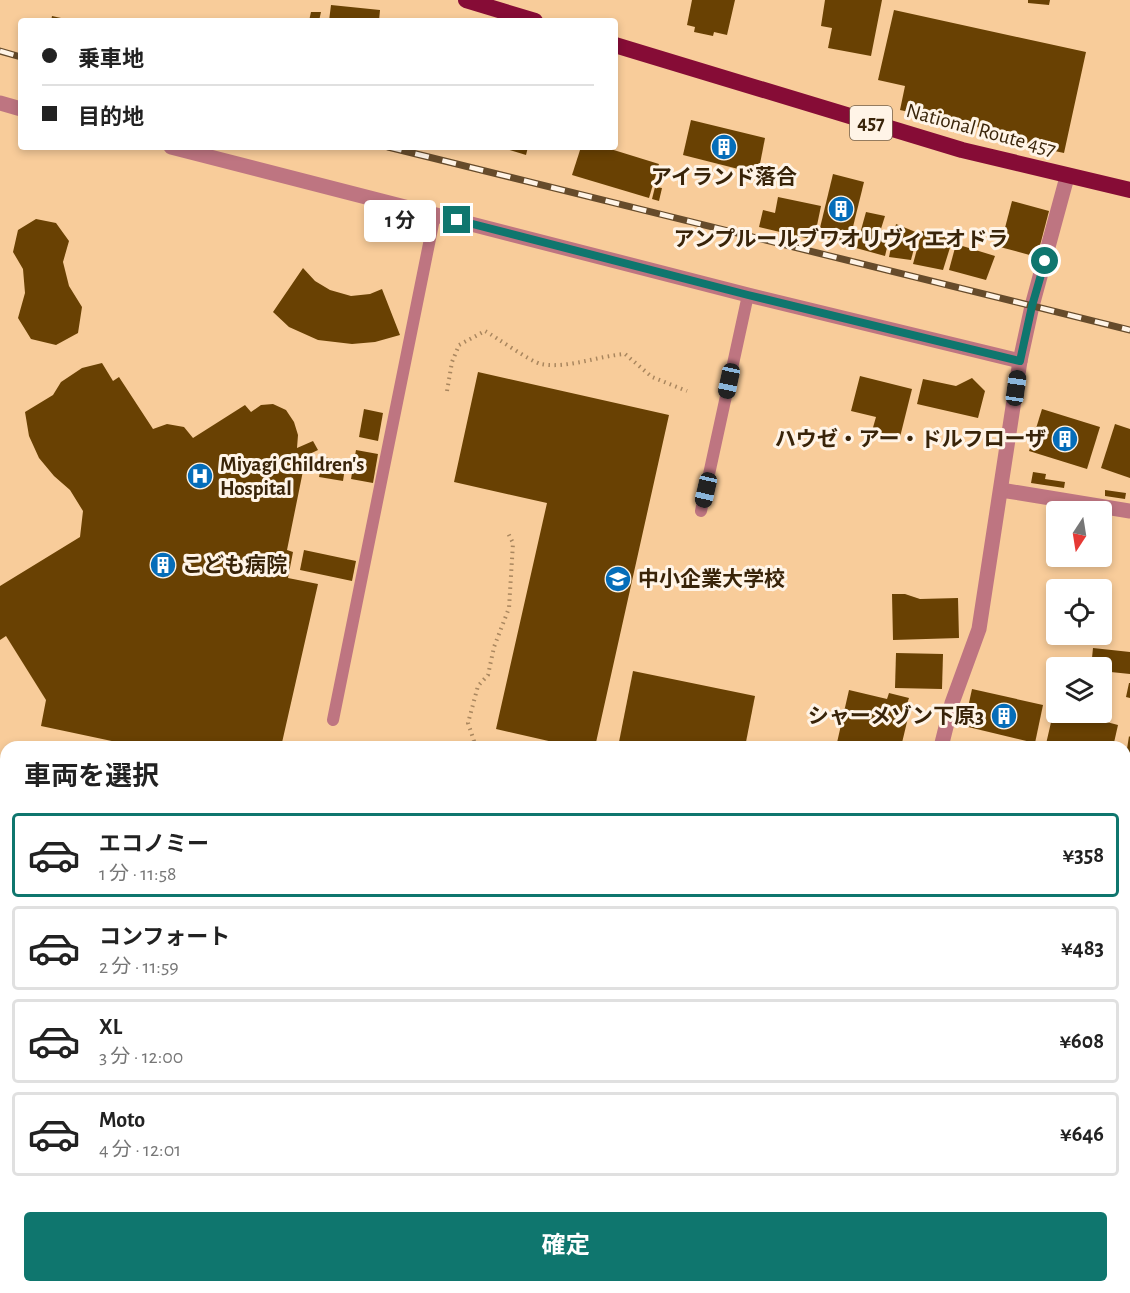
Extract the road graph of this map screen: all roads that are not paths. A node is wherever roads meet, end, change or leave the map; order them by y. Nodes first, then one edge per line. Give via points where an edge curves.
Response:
1 (466, 0) edge
2 (525, 18) edge
3 (618, 46) edge
4 (0, 103) edge
5 (18, 108) edge
6 (183, 150) edge
7 (1067, 177) junction
8 (1130, 190) edge
9 (435, 214) junction
10 (748, 295) junction
11 (1020, 361) junction
12 (1001, 490) junction
13 (701, 511) dead end
14 (1130, 511) edge
15 (333, 720) dead end
16 (942, 741) edge

1 - 2 highway
3 - 7 highway, National Route 457 / 457 via 962,150
4 - 5 street
6 - 9 street
7 - 8 highway, National Route 457 / 457
7 - 11 street
9 - 10 street
9 - 15 lane
10 - 11 street
10 - 13 lane
11 - 12 street
12 - 14 street
12 - 16 street via 979,629

